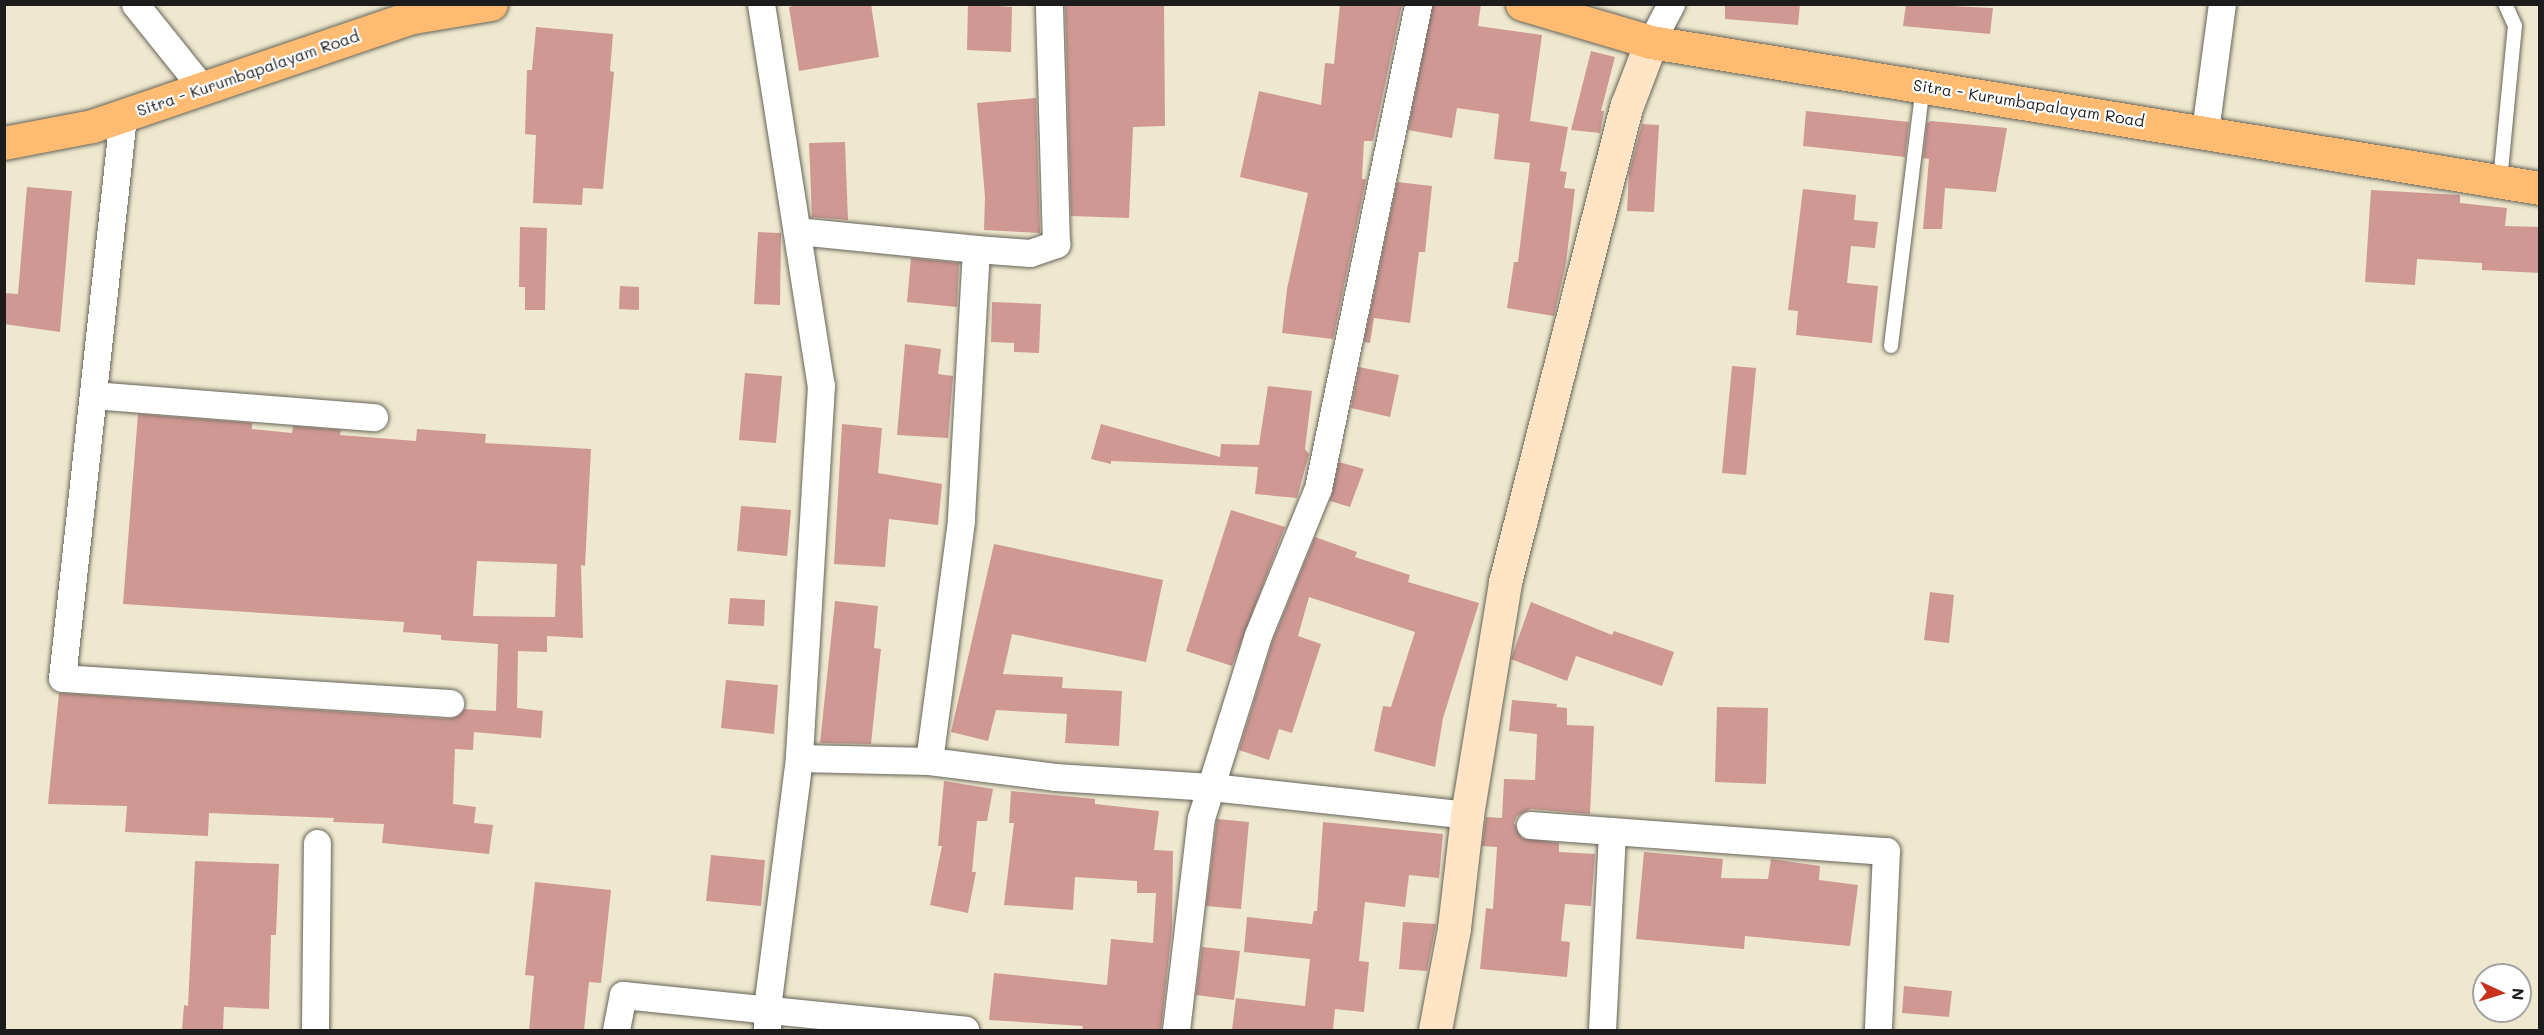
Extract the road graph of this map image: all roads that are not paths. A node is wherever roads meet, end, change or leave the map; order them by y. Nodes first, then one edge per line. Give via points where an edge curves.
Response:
1 (135, 4) edge
2 (492, 4) edge
3 (761, 4) edge
4 (1049, 4) edge
5 (1418, 4) edge
6 (1522, 4) edge
7 (1671, 4) edge
8 (2222, 4) edge
9 (2505, 4) edge
10 (393, 14) edge
11 (1651, 42) junction
12 (1923, 86) junction
13 (203, 89) junction
14 (123, 116) junction
15 (2205, 131) junction
16 (4, 143) edge
17 (2500, 181) junction
18 (2540, 188) edge
19 (797, 231) junction
20 (976, 249) junction
21 (1891, 346) dead end
22 (93, 395) junction
23 (374, 417) dead end
24 (450, 703) dead end
25 (799, 758) junction
26 (929, 761) junction
27 (1211, 787) junction
28 (1467, 815) junction
29 (1530, 825) dead end
30 (1612, 831) junction
31 (317, 843) dead end
32 (767, 1019) edge
33 (315, 1030) edge
34 (616, 1030) edge
35 (965, 1030) edge
36 (1176, 1030) edge
37 (1435, 1030) edge
38 (1602, 1030) edge
39 (1878, 1030) edge

1 - 13 street
2 - 10 main road, Sitra - Kurumbapalayam Road
3 - 19 street
4 - 20 street via 1056,244 1030,253
5 - 27 street via 1318,488 1258,634
6 - 11 main road, Sitra - Kurumbapalayam Road
7 - 11 street
8 - 15 street
9 - 17 lane via 2515,26
10 - 13 main road, Sitra - Kurumbapalayam Road
11 - 12 main road, Sitra - Kurumbapalayam Road
11 - 28 street via 1627,105 1504,582
12 - 15 main road, Sitra - Kurumbapalayam Road
12 - 21 lane
13 - 14 main road, Sitra - Kurumbapalayam Road
14 - 16 main road, Sitra - Kurumbapalayam Road
14 - 22 street
15 - 17 main road, Sitra - Kurumbapalayam Road
17 - 18 main road, Sitra - Kurumbapalayam Road
19 - 20 street
19 - 25 street via 821,385
20 - 26 street via 961,521
22 - 23 street
22 - 24 street via 62,678
25 - 26 street
25 - 32 street
26 - 27 street via 1055,777
27 - 28 street
27 - 36 street via 1201,818
28 - 37 street via 1454,928
29 - 30 street
30 - 38 street
30 - 39 street via 1886,851
31 - 33 street
32 - 34 street via 623,995
32 - 35 street

